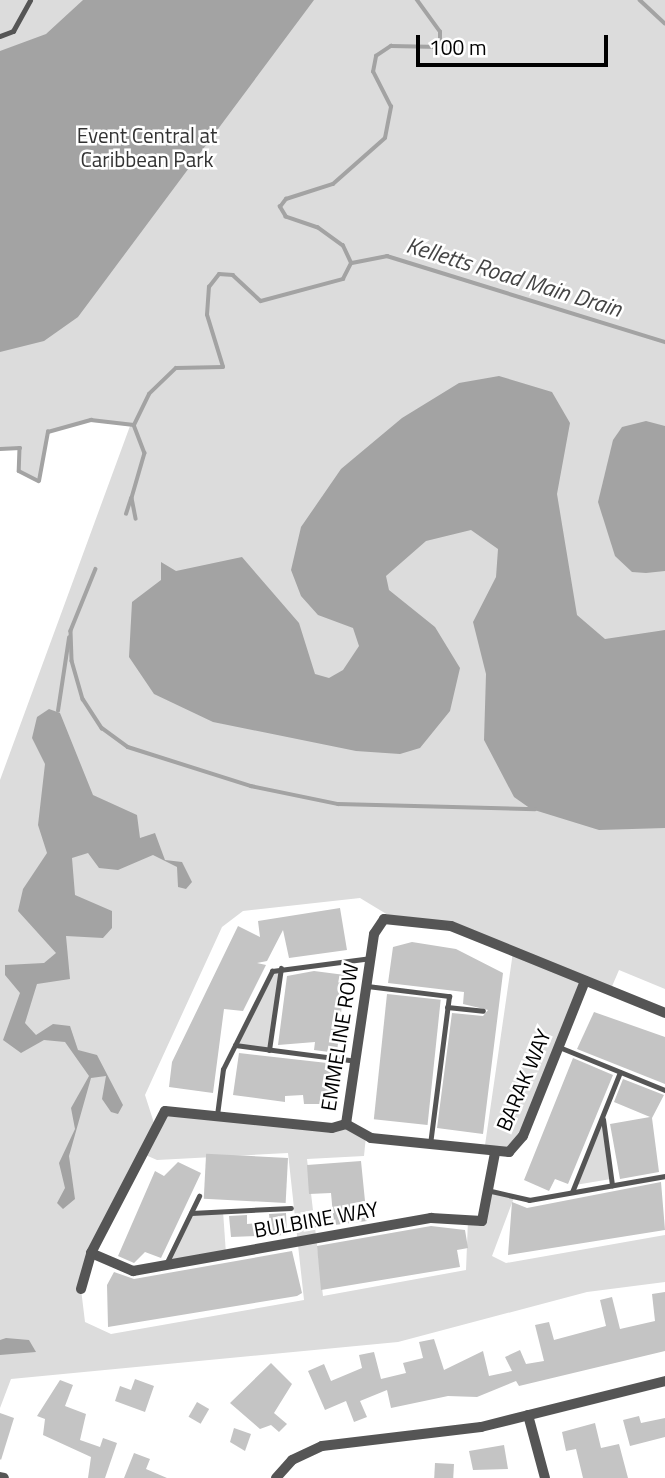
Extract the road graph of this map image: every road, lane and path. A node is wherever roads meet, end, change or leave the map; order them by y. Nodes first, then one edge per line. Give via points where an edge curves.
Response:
1 (30, 0) edge
2 (0, 36) edge
3 (371, 958) junction
4 (281, 968) junction
5 (585, 981) junction
6 (367, 986) junction
7 (447, 1007) junction
8 (483, 1011) dead end
9 (665, 1013) edge
10 (236, 1045) junction
11 (559, 1047) junction
12 (270, 1050) junction
13 (357, 1061) junction
14 (621, 1072) junction
15 (665, 1090) edge
16 (217, 1115) junction
17 (602, 1116) junction
18 (346, 1124) junction
19 (430, 1145) junction
20 (495, 1153) junction
21 (665, 1176) edge
22 (612, 1185) junction
23 (491, 1191) junction
24 (572, 1192) junction
25 (199, 1196) dead end
26 (291, 1208) dead end
27 (191, 1213) junction
28 (91, 1253) junction
29 (166, 1264) junction
30 (81, 1289) dead end
31 (665, 1381) edge
32 (528, 1415) junction
33 (276, 1478) edge
34 (545, 1478) edge

1 - 2 lane via 13,31
3 - 4 lane
3 - 5 street, EMMELINE ROW via 377,924 393,918 455,928
3 - 6 street, EMMELINE ROW
4 - 10 lane via 271,972
4 - 12 lane
5 - 9 street, EMMELINE ROW
5 - 11 street, BARAK WAY
6 - 7 lane via 449,996
6 - 13 street, EMMELINE ROW
7 - 8 lane
7 - 19 lane
10 - 12 lane
10 - 16 lane via 222,1073
11 - 14 lane
11 - 20 street, BARAK WAY via 520,1141 509,1152
12 - 13 lane
13 - 18 street, EMMELINE ROW
14 - 15 lane
14 - 17 lane
16 - 18 street, EMMELINE ROW via 332,1128
16 - 28 street, EMMELINE ROW via 169,1109 159,1115
17 - 22 lane
17 - 24 lane
18 - 19 street, BARAK WAY via 371,1138
19 - 20 street, BARAK WAY
20 - 23 street, BULBINE WAY
21 - 22 lane
22 - 24 lane
23 - 24 lane via 529,1200
23 - 29 street, BULBINE WAY via 482,1221 435,1217
25 - 27 lane
26 - 27 lane
27 - 29 lane
28 - 29 street, BULBINE WAY via 126,1271
28 - 30 street, EMMELINE ROW
31 - 32 street
32 - 33 street via 322,1446 292,1460
32 - 34 street

